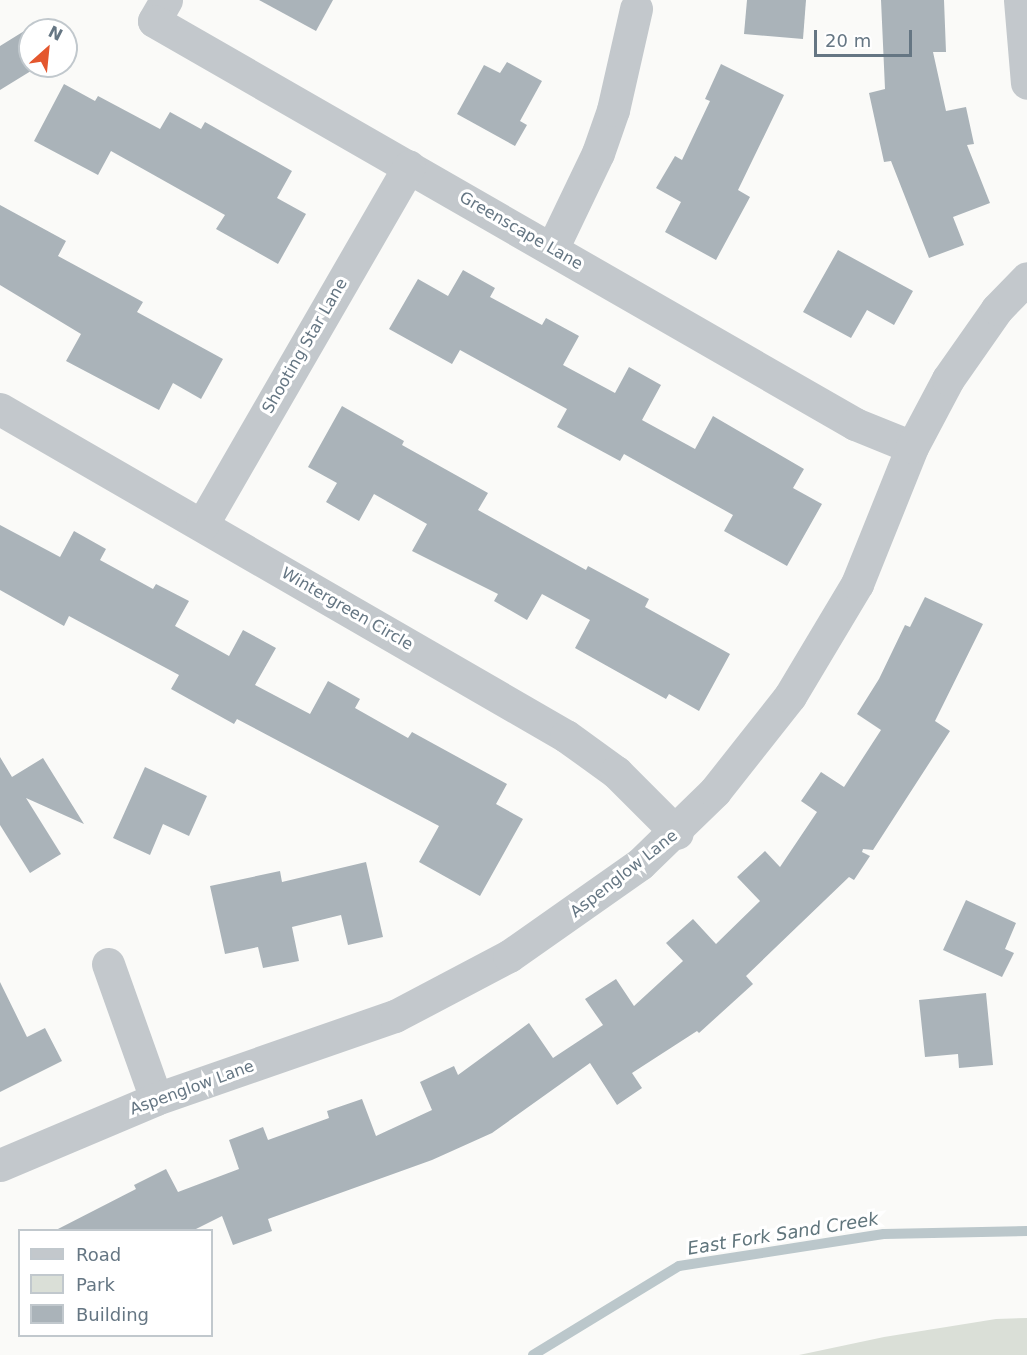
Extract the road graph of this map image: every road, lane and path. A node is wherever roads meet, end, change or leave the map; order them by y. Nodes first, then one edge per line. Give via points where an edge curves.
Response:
1 (166, 0) edge
2 (1020, 0) edge
3 (636, 9) dead end
4 (1027, 83) edge
5 (409, 167) junction
6 (552, 249) junction
7 (1027, 278) edge
8 (0, 409) edge
9 (912, 447) junction
10 (202, 525) junction
11 (677, 833) junction
12 (108, 964) dead end
13 (156, 1099) junction
14 (0, 1165) edge

1 - 5 street, Greenscape Lane via 154,21
2 - 4 street
3 - 6 street via 613,110 598,153
5 - 6 street, Greenscape Lane
5 - 10 street, Shooting Star Lane
6 - 9 street, Greenscape Lane via 855,424
7 - 9 street, Aspenglow Lane via 972,341
8 - 10 street, Wintergreen Circle
9 - 11 street, Aspenglow Lane via 857,584 822,646 757,741
10 - 11 street, Wintergreen Circle via 566,736 616,772
11 - 13 street, Aspenglow Lane via 576,912 455,987 395,1016
12 - 13 street
13 - 14 street, Aspenglow Lane

